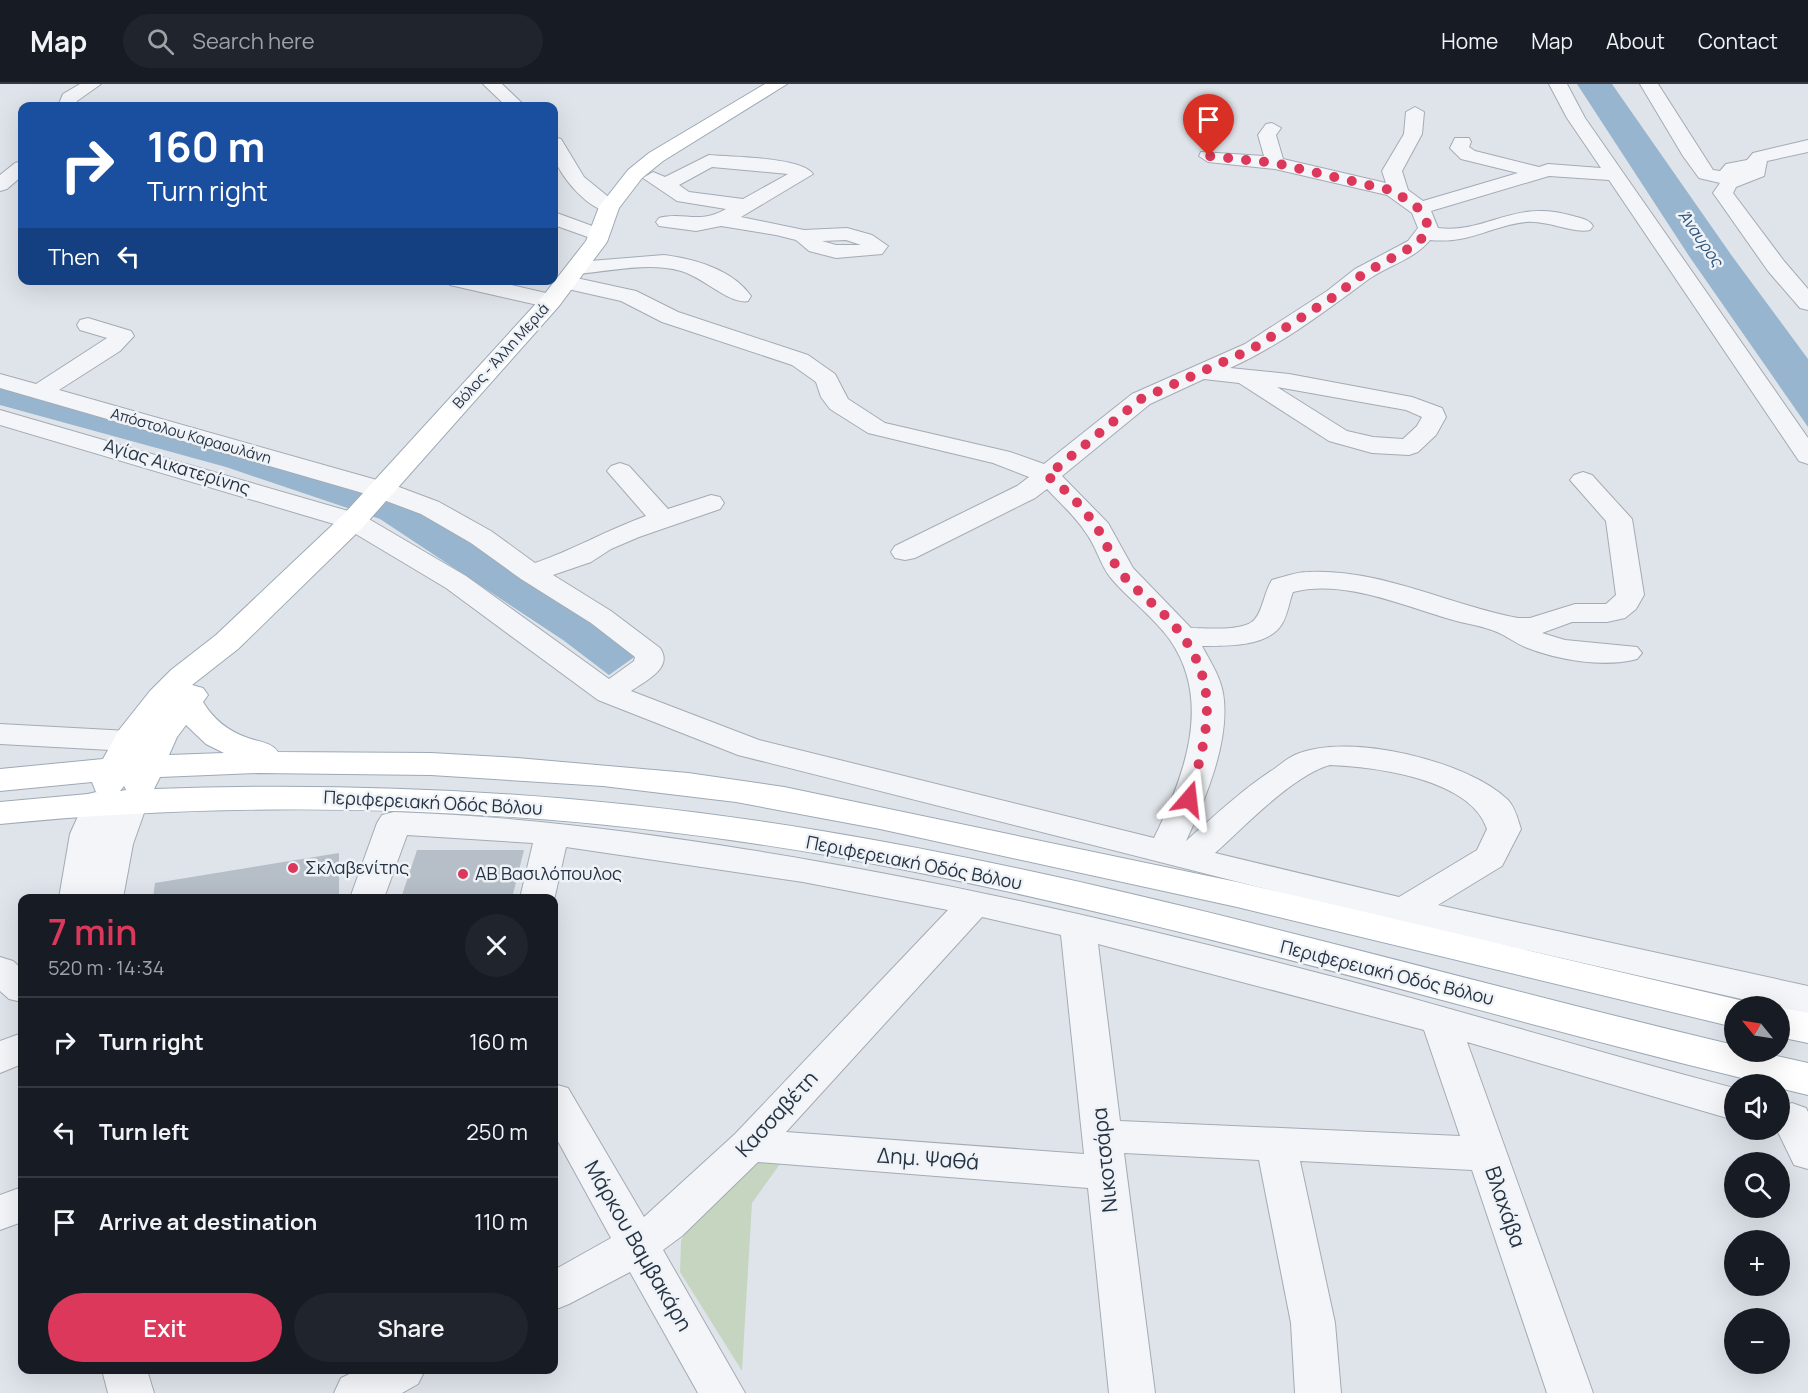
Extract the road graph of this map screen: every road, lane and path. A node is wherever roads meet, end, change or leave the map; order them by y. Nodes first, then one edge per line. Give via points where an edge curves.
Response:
1 (92, 84) edge
2 (492, 84) edge
3 (778, 84) edge
4 (1558, 84) edge
5 (1649, 84) edge
6 (68, 102) edge
7 (512, 102) edge
8 (1415, 112) dead end
9 (1272, 128) dead end
10 (1462, 142) dead end
11 (1808, 146) edge
12 (558, 150) edge
13 (1209, 156) dead end
14 (1275, 163) junction
15 (1755, 163) junction
16 (18, 170) edge
17 (1537, 172) junction
18 (635, 174) junction
19 (1615, 175) junction
20 (0, 185) edge
21 (665, 185) junction
22 (1399, 193) junction
23 (747, 206) junction
24 (609, 207) junction
25 (1418, 208) junction
26 (558, 220) edge
27 (721, 220) junction
28 (666, 222) dead end
29 (1583, 225) dead end
30 (1427, 233) junction
31 (599, 235) junction
32 (803, 236) dead end
33 (573, 275) junction
34 (480, 285) edge
35 (740, 296) dead end
36 (551, 301) junction
37 (1808, 302) edge
38 (88, 326) dead end
39 (1200, 372) junction
40 (1247, 378) junction
41 (0, 381) edge
42 (40, 392) junction
43 (0, 417) edge
44 (1808, 456) edge
45 (620, 471) dead end
46 (1047, 476) junction
47 (1583, 480) dead end
48 (382, 490) junction
49 (711, 503) dead end
50 (663, 520) junction
51 (353, 521) junction
52 (905, 552) dead end
53 (531, 573) junction
54 (1507, 626) junction
55 (1183, 637) junction
56 (227, 642) junction
57 (1627, 653) dead end
58 (609, 693) junction
59 (187, 701) junction
60 (0, 734) edge
61 (130, 758) junction
62 (293, 762) junction
63 (0, 780) edge
64 (117, 801) junction
65 (0, 813) edge
66 (552, 833) junction
67 (1177, 854) junction
68 (77, 894) edge
69 (107, 894) edge
70 (368, 894) edge
71 (538, 894) edge
72 (975, 903) junction
73 (1406, 909) junction
74 (1078, 928) junction
75 (0, 970) edge
76 (18, 986) edge
77 (1808, 1000) edge
78 (1724, 1010) edge
79 (1440, 1021) junction
80 (1790, 1024) edge
81 (1808, 1028) edge
82 (18, 1050) edge
83 (0, 1058) edge
84 (1808, 1079) edge
85 (1724, 1101) edge
86 (558, 1106) edge
87 (1276, 1144) junction
88 (749, 1145) junction
89 (1105, 1154) junction
90 (1487, 1154) junction
91 (18, 1206) edge
92 (0, 1214) edge
93 (638, 1245) junction
94 (558, 1290) edge
95 (126, 1374) edge
96 (394, 1374) edge
97 (131, 1393) edge
98 (357, 1393) edge
99 (722, 1393) edge
100 (1132, 1393) edge
101 (1318, 1393) edge
102 (1570, 1393) edge

1 - 6 street
2 - 7 street
3 - 18 main road, Βόλος - Άλλη Μεριά via 656,157
4 - 19 street
5 - 15 street via 1706,174 1725,177 1733,168
8 - 22 street via 1413,134 1392,171
9 - 14 street via 1268,138
10 - 17 street via 1459,148 1468,155
11 - 15 street via 1764,155
12 - 24 street via 576,181
13 - 14 street
14 - 22 street
15 - 37 street via 1757,172 1730,183 1724,196
16 - 20 street
17 - 19 street via 1561,169
17 - 25 street
18 - 21 street
18 - 24 main road, Βόλος - Άλλη Μεριά
19 - 44 street
21 - 23 street via 692,199
21 - 23 street via 691,172 785,183
22 - 25 street
23 - 27 street
24 - 31 main road, Βόλος - Άλλη Μεριά
25 - 30 street via 1428,220
26 - 31 street
27 - 28 street via 696,225
27 - 32 street
29 - 30 street via 1556,217 1526,216 1452,236
30 - 39 street via 1408,250 1363,274 1252,349
31 - 33 main road, Βόλος - Άλλη Μεριά
33 - 35 street via 647,262 692,265 712,273
33 - 36 main road, Βόλος - Άλλη Μεριά
33 - 46 street via 670,317 800,360 827,379 839,404 877,428 1001,458
34 - 36 street
36 - 48 main road, Βόλος - Άλλη Μεριά
38 - 42 street via 123,336
39 - 40 street
39 - 46 street via 1141,399
40 - 40 street via 1289,381 1381,398 1424,408 1434,417 1409,447 1360,443 1335,434
41 - 42 street, Απόστολου Καραουλάνη
42 - 48 street, Απόστολου Καραουλάνη
43 - 51 street, Αγίας Αικατερίνης
45 - 50 street
46 - 52 street via 1020,495
46 - 55 street via 1098,529 1121,573
47 - 54 street via 1622,526 1630,595 1626,605 1612,613 1562,615 1533,627
48 - 51 main road, Βόλος - Άλλη Μεριά
48 - 53 street, Απόστολου Καραουλάνη via 430,508 481,537
49 - 50 street
50 - 53 street
51 - 56 main road, Βόλος - Άλλη Μεριά
51 - 58 street, Αγίας Αικατερίνης via 456,582
53 - 58 street, Απόστολου Καραουλάνη via 601,617 650,654 649,664
54 - 55 street via 1408,597 1302,580 1282,586 1268,623 1260,630
54 - 57 street via 1539,644 1560,649
55 - 67 street via 1202,673 1209,711
56 - 59 main road, Βόλος - Άλλη Μεριά via 215,666
56 - 61 main road, Βόλος - Άλλη Μεριά via 168,690
58 - 67 street, Αγίας Αικατερίνης via 749,748
59 - 61 main road, Βόλος - Άλλη Μεριά via 169,724
59 - 62 main road via 202,727 220,741
60 - 61 street
61 - 62 main road, Περιφερειακή Οδός Βόλου
61 - 63 main road, Περιφερειακή Οδός Βόλου
61 - 64 main road, Βόλος - Άλλη Μεριά
62 - 78 main road, Περιφερειακή Οδός Βόλου via 502,769 688,784 756,794 919,825 1258,899
64 - 65 main road, Περιφερειακή Οδός Βόλου
64 - 68 street via 87,834
64 - 69 street via 116,844
64 - 84 main road, Περιφερειακή Οδός Βόλου via 354,797 494,804 739,830 855,849 1339,960
66 - 70 street via 394,823
66 - 71 street
66 - 72 street via 763,863
67 - 73 street, Αγίας Αικατερίνης
67 - 73 street via 1307,761 1349,754 1409,765 1461,783 1482,796 1497,808 1503,829 1490,858
72 - 74 street
72 - 88 street, Κασσαβέτη
73 - 77 street, Αγίας Αικατερίνης
74 - 79 street
74 - 89 street, Νικοτσάρα
75 - 76 street
79 - 85 street
79 - 90 street, Βλαχάβα
80 - 81 main road
82 - 83 street
86 - 93 street, Μάρκου Βαμβακάρη
87 - 89 street, Δημ. Ψαθά
87 - 90 street, Δημ. Ψαθά
87 - 101 street via 1313,1323
88 - 89 street, Δημ. Ψαθά
88 - 93 street, Κασσαβέτη via 668,1224
89 - 100 street, Νικοτσάρα
90 - 102 street, Βλαχάβα
91 - 92 street
93 - 94 street, Κασσαβέτη
93 - 99 street, Μάρκου Βαμβακάρη
95 - 97 street
96 - 98 street

